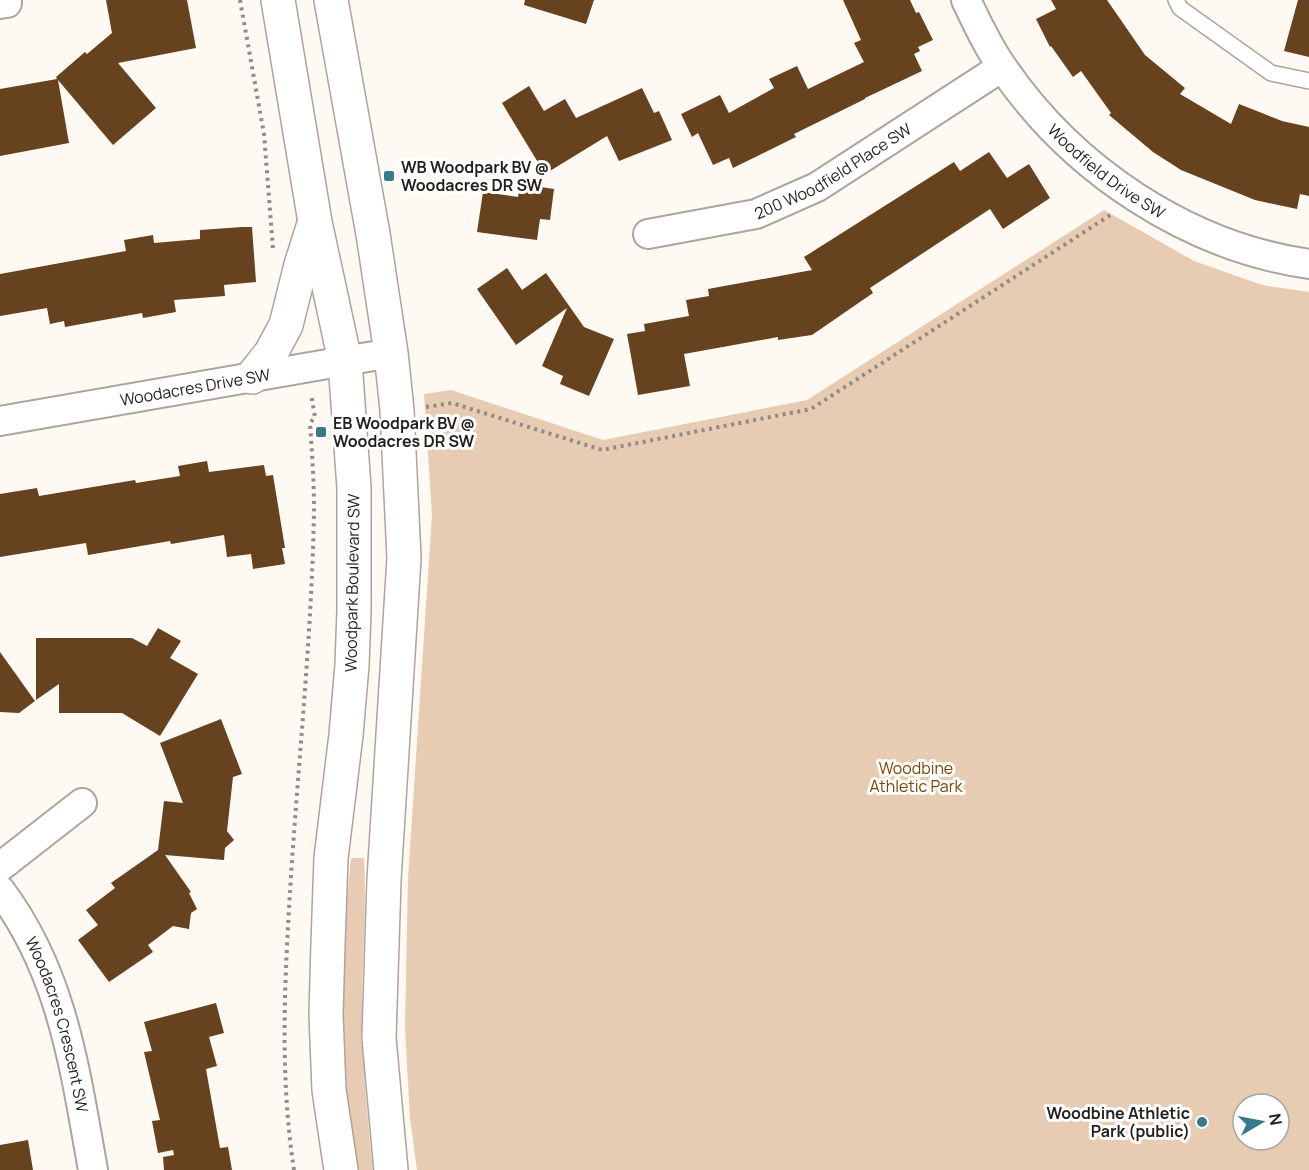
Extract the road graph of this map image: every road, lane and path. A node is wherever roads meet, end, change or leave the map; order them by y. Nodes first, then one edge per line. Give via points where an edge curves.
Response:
1 (240, 0) edge
2 (278, 0) edge
3 (331, 0) edge
4 (966, 0) edge
5 (1176, 0) edge
6 (1002, 67) junction
7 (1309, 81) edge
8 (1131, 194) junction
9 (315, 222) junction
10 (648, 234) dead end
11 (274, 259) dead end
12 (1309, 264) edge
13 (391, 353) junction
14 (345, 361) junction
15 (307, 368) junction
16 (252, 377) junction
17 (423, 407) dead end
18 (0, 422) edge
19 (82, 803) dead end
20 (0, 867) edge
21 (0, 890) edge
22 (93, 1170) edge
23 (294, 1170) edge
24 (341, 1170) edge
25 (391, 1170) edge

1 - 11 path via 264,134
2 - 9 street, Woodpark Boulevard SW
3 - 13 street
4 - 6 street, Woodfield Drive SW
5 - 7 lane via 1180,8 1271,74
6 - 8 street, Woodfield Drive SW via 1060,137
6 - 10 street, 200 Woodfield Place SW via 817,188 756,214
8 - 12 street, Woodfield Drive SW via 1166,216 1214,237
8 - 17 path via 1107,218 811,409 602,450 452,403
9 - 14 street, Woodpark Boulevard SW
9 - 16 street via 286,325 272,353
13 - 14 street, Woodacres Drive SW
13 - 25 street via 404,558 380,982 379,1038
14 - 15 street, Woodacres Drive SW
14 - 24 street, Woodpark Boulevard SW via 354,488 354,611 346,735 331,858 326,1015 329,1090
15 - 16 street, Woodacres Drive SW
15 - 23 path via 315,417 310,423 314,507 310,626 284,988
16 - 18 street, Woodacres Drive SW
19 - 20 street
21 - 22 street, Woodacres Crescent SW via 35,947 58,1004 74,1064

